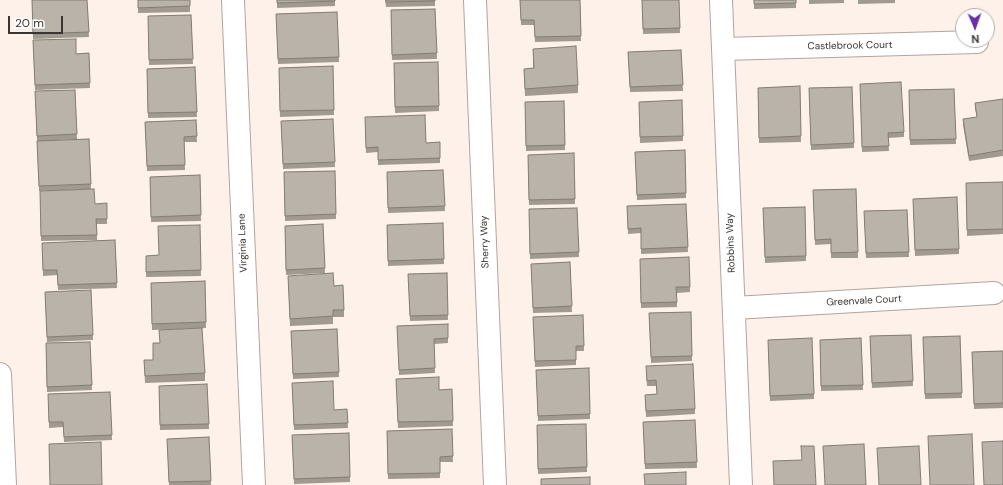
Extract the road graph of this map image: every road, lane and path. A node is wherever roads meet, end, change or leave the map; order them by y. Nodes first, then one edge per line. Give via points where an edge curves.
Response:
1 (233, 0) edge
2 (475, 0) edge
3 (721, 0) edge
4 (955, 43) edge
5 (723, 49) junction
6 (994, 293) dead end
7 (734, 308) junction
8 (0, 374) edge
9 (5, 485) edge
10 (254, 485) edge
11 (495, 485) edge
12 (741, 485) edge

1 - 10 street, Virginia Lane
2 - 11 street, Sherry Way
3 - 5 street, Robbins Way
4 - 5 street, Castlebrook Court
5 - 7 street, Robbins Way
6 - 7 street, Greenvale Court
7 - 12 street, Robbins Way
8 - 9 street

